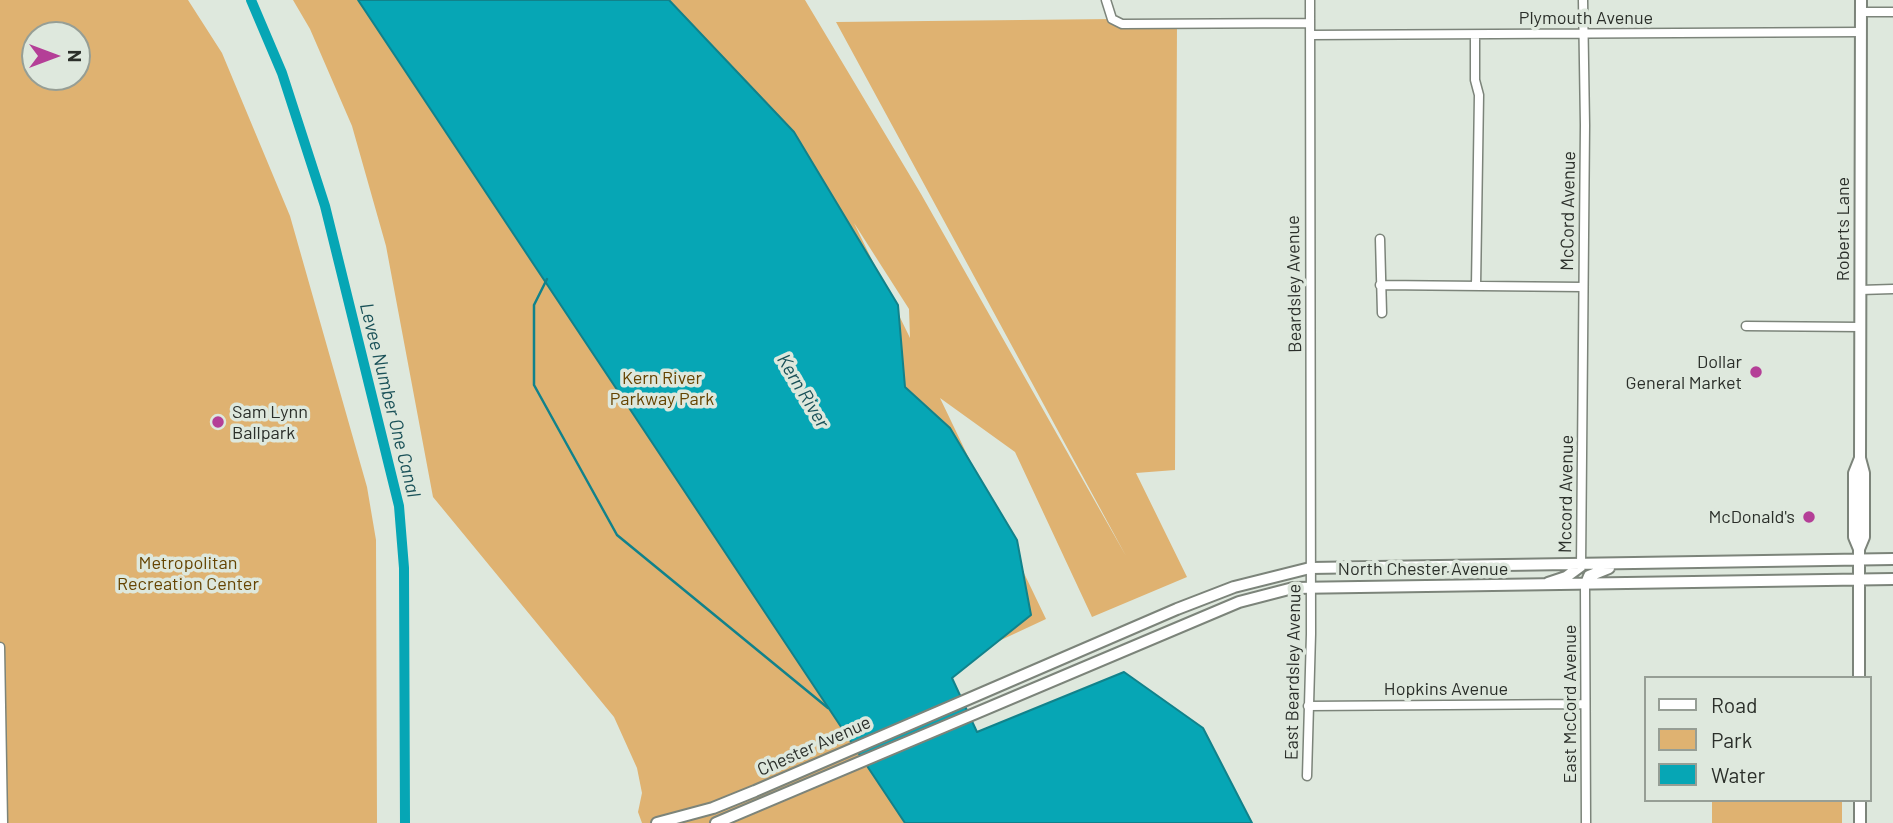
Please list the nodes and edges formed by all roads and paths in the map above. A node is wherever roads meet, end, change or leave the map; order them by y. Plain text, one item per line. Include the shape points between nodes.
1 (1105, 0) edge
2 (1310, 0) edge
3 (1583, 0) edge
4 (1861, 0) edge
5 (1861, 12) junction
6 (1893, 12) edge
7 (1310, 23) junction
8 (1861, 32) junction
9 (1582, 34) junction
10 (1310, 35) junction
11 (1475, 35) junction
12 (1380, 239) dead end
13 (1380, 285) junction
14 (1476, 286) junction
15 (1583, 287) junction
16 (1860, 289) junction
17 (1893, 289) edge
18 (1382, 313) dead end
19 (1746, 326) dead end
20 (1860, 327) junction
21 (1583, 422) joint
22 (1859, 555) junction
23 (1893, 559) edge
24 (1614, 565) junction
25 (1581, 566) junction
26 (1310, 568) junction
27 (1893, 579) edge
28 (1859, 580) junction
29 (1310, 586) junction
30 (1539, 586) junction
31 (1586, 586) junction
32 (0, 647) edge
33 (1859, 676) edge
34 (982, 693) joint
35 (1585, 704) junction
36 (1308, 706) junction
37 (977, 713) joint
38 (1307, 776) dead end
39 (1860, 802) edge
40 (3, 823) edge
41 (657, 823) edge
42 (716, 823) edge
43 (1586, 823) edge
44 (1860, 823) edge

1 - 7 street via 1112,19 1122,24
2 - 7 street, Beardsley Avenue
3 - 9 street, McCord Avenue
4 - 5 main road, Roberts Lane
5 - 6 street
5 - 8 main road, Roberts Lane
7 - 10 street, Beardsley Avenue
8 - 9 street, Plymouth Avenue
8 - 16 main road, Roberts Lane
9 - 11 street, Plymouth Avenue
9 - 15 street, McCord Avenue
10 - 11 street, Plymouth Avenue
10 - 26 street, Beardsley Avenue
11 - 14 street via 1479,95
12 - 13 street
13 - 14 street
13 - 18 street
14 - 15 street
15 - 21 street, McCord Avenue
16 - 17 street
16 - 20 main road, Roberts Lane
19 - 20 street
20 - 22 main road, Roberts Lane via 1864,537
21 - 25 street, Mccord Avenue
22 - 23 main road, North Chester Avenue
22 - 24 main road, North Chester Avenue
22 - 28 main road, Roberts Lane
24 - 25 main road, North Chester Avenue
24 - 31 main road via 1589,576
25 - 26 main road, North Chester Avenue
25 - 30 main road
26 - 29 street, East Beardsley Avenue
26 - 34 main road, North Chester Avenue via 1223,591
27 - 28 main road, North Chester Avenue
28 - 31 main road, North Chester Avenue
28 - 33 main road, Roberts Lane
29 - 30 main road, North Chester Avenue
29 - 36 street, East Beardsley Avenue
29 - 37 main road, North Chester Avenue via 1239,602
30 - 31 main road, North Chester Avenue
31 - 35 street, East McCord Avenue
32 - 40 street
34 - 41 main road, Chester Avenue via 713,808
35 - 36 street, Hopkins Avenue
35 - 43 street, East McCord Avenue
36 - 38 street, East Beardsley Avenue
37 - 42 main road, Chester Avenue
39 - 44 main road

